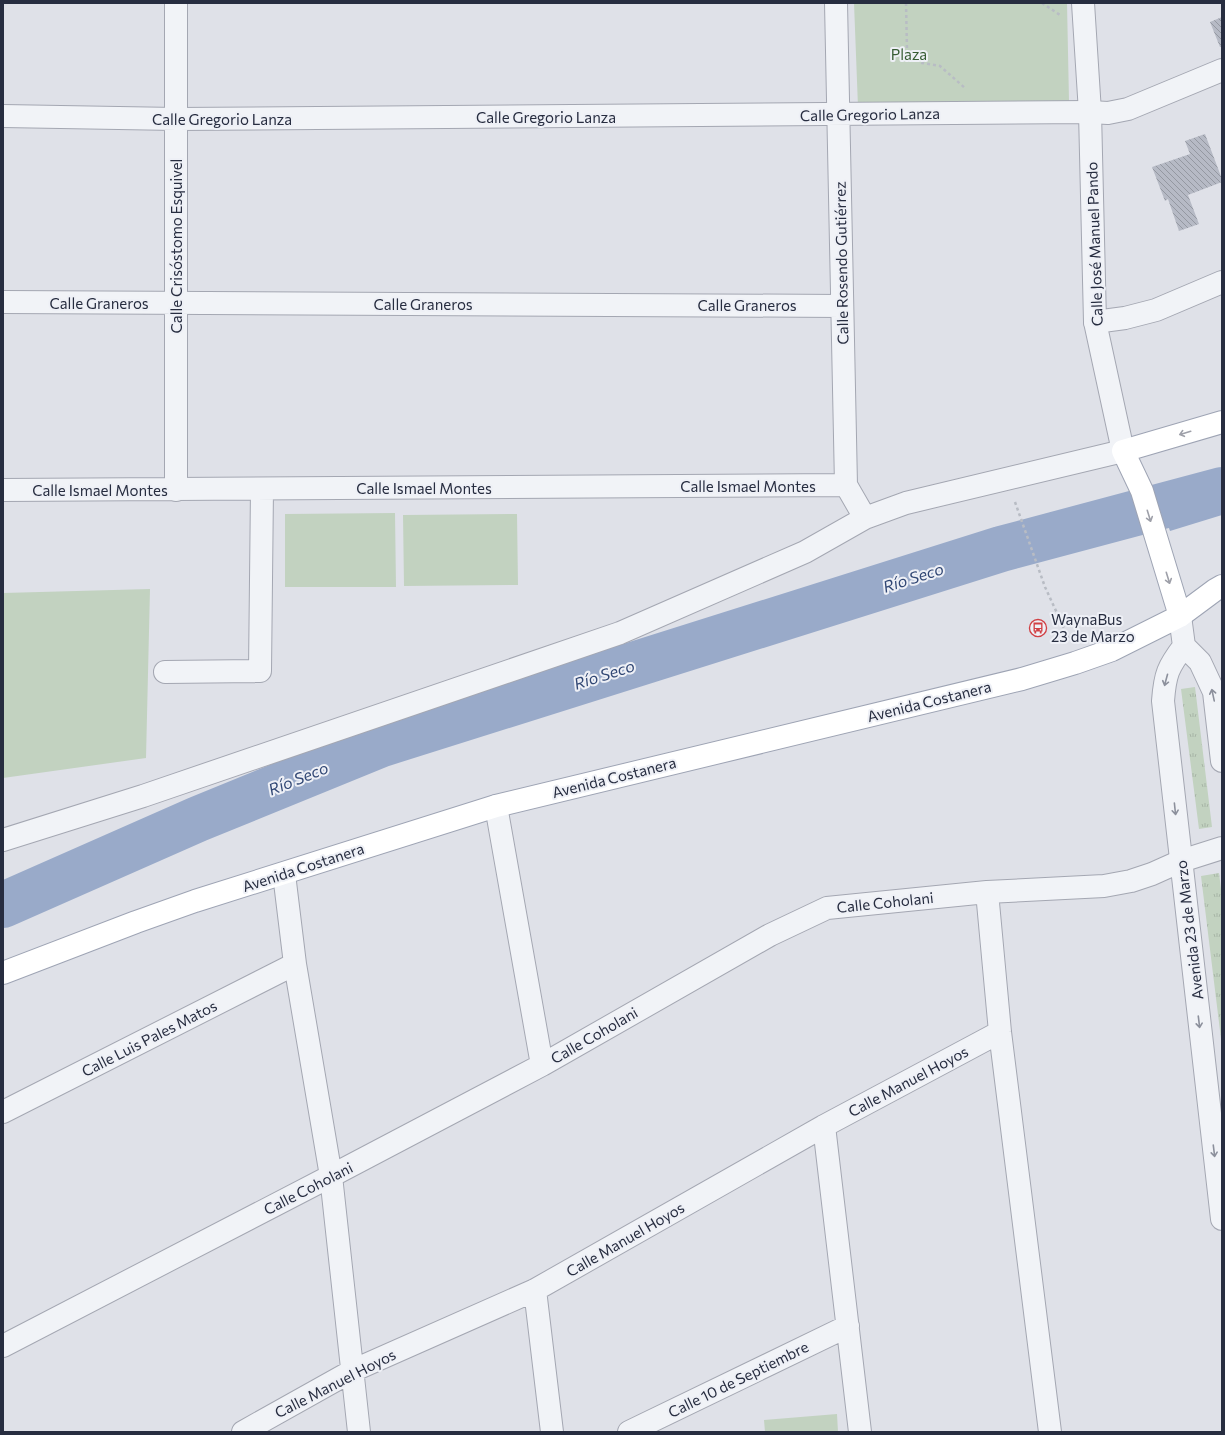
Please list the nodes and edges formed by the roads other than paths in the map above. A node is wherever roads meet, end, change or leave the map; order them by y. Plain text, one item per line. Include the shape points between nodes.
1 (176, 3) edge
2 (836, 3) edge
3 (1083, 3) edge
4 (1222, 70) edge
5 (1090, 112) junction
6 (838, 115) junction
7 (3, 116) edge
8 (176, 120) junction
9 (1222, 282) edge
10 (3, 302) edge
11 (175, 304) junction
12 (842, 306) junction
13 (1095, 322) junction
14 (1222, 422) edge
15 (1123, 451) junction
16 (846, 485) junction
17 (262, 489) junction
18 (3, 490) edge
19 (176, 490) junction
20 (866, 518) junction
21 (1222, 586) edge
22 (1180, 616) junction
23 (1184, 646) junction
24 (165, 672) dead end
25 (1222, 761) edge
26 (496, 806) junction
27 (3, 840) edge
28 (1222, 848) edge
29 (1181, 861) junction
30 (284, 874) junction
31 (987, 892) junction
32 (295, 964) junction
33 (3, 973) edge
34 (1000, 1032) junction
35 (542, 1064) junction
36 (3, 1112) edge
37 (824, 1126) junction
38 (331, 1176) junction
39 (1222, 1219) edge
40 (535, 1290) junction
41 (848, 1326) junction
42 (3, 1346) edge
43 (352, 1371) junction
44 (243, 1432) edge
45 (359, 1432) edge
46 (552, 1432) edge
47 (629, 1432) edge
48 (860, 1432) edge
49 (1050, 1432) edge

1 - 8 street, Calle Crisóstomo Esquivel
2 - 6 street, Calle Rosendo Gutiérrez
3 - 5 street, Calle José Manuel Pando
4 - 5 street, Calle Gregorio Lanza via 1128,109 1108,113
5 - 6 street, Calle Gregorio Lanza
5 - 13 street, Calle José Manuel Pando
6 - 8 street, Calle Gregorio Lanza
6 - 12 street, Calle Rosendo Gutiérrez
7 - 8 street, Calle Gregorio Lanza
8 - 11 street, Calle Crisóstomo Esquivel
9 - 13 street via 1156,310
10 - 11 street, Calle Graneros
11 - 12 street, Calle Graneros
11 - 19 street, Calle Crisóstomo Esquivel
12 - 16 street, Calle Rosendo Gutiérrez
13 - 15 street, Calle José Manuel Pando
14 -> 15 main road
15 - 20 street via 906,503
15 -> 22 main road, Calle José Manuel Pando via 1142,491
16 - 17 street, Calle Ismael Montes
16 - 20 street, Calle Rosendo Gutiérrez
17 - 19 street, Calle Ismael Montes
17 - 24 street via 260,671
18 - 19 street, Calle Ismael Montes
20 - 27 street via 805,552 620,632 143,796
21 - 22 main road, Avenida Costanera
22 - 23 street
22 - 26 main road, Avenida Costanera via 1112,650 1022,678
25 -> 23 street via 1214,692 1200,662
23 -> 29 street, Avenida 23 de Marzo via 1171,663 1164,683 1163,701
26 - 30 main road, Avenida Costanera
26 - 35 street
28 - 29 street, Calle Coholani
29 - 31 street, Calle Coholani via 1131,881 1104,886
29 -> 39 street, Avenida 23 de Marzo
30 - 32 street
30 - 33 main road, Avenida Costanera via 195,901
31 - 34 street
31 - 35 street, Calle Coholani via 826,908 770,935
32 - 36 street, Calle Luis Pales Matos
32 - 38 street
34 - 37 street, Calle Manuel Hoyos
34 - 49 street
35 - 38 street, Calle Coholani
37 - 40 street, Calle Manuel Hoyos
37 - 41 street
38 - 42 street, Calle Coholani
38 - 43 street
40 - 43 street, Calle Manuel Hoyos
40 - 46 street
41 - 47 street, Calle 10 de Septiembre
41 - 48 street
43 - 44 street, Calle Manuel Hoyos
43 - 45 street

